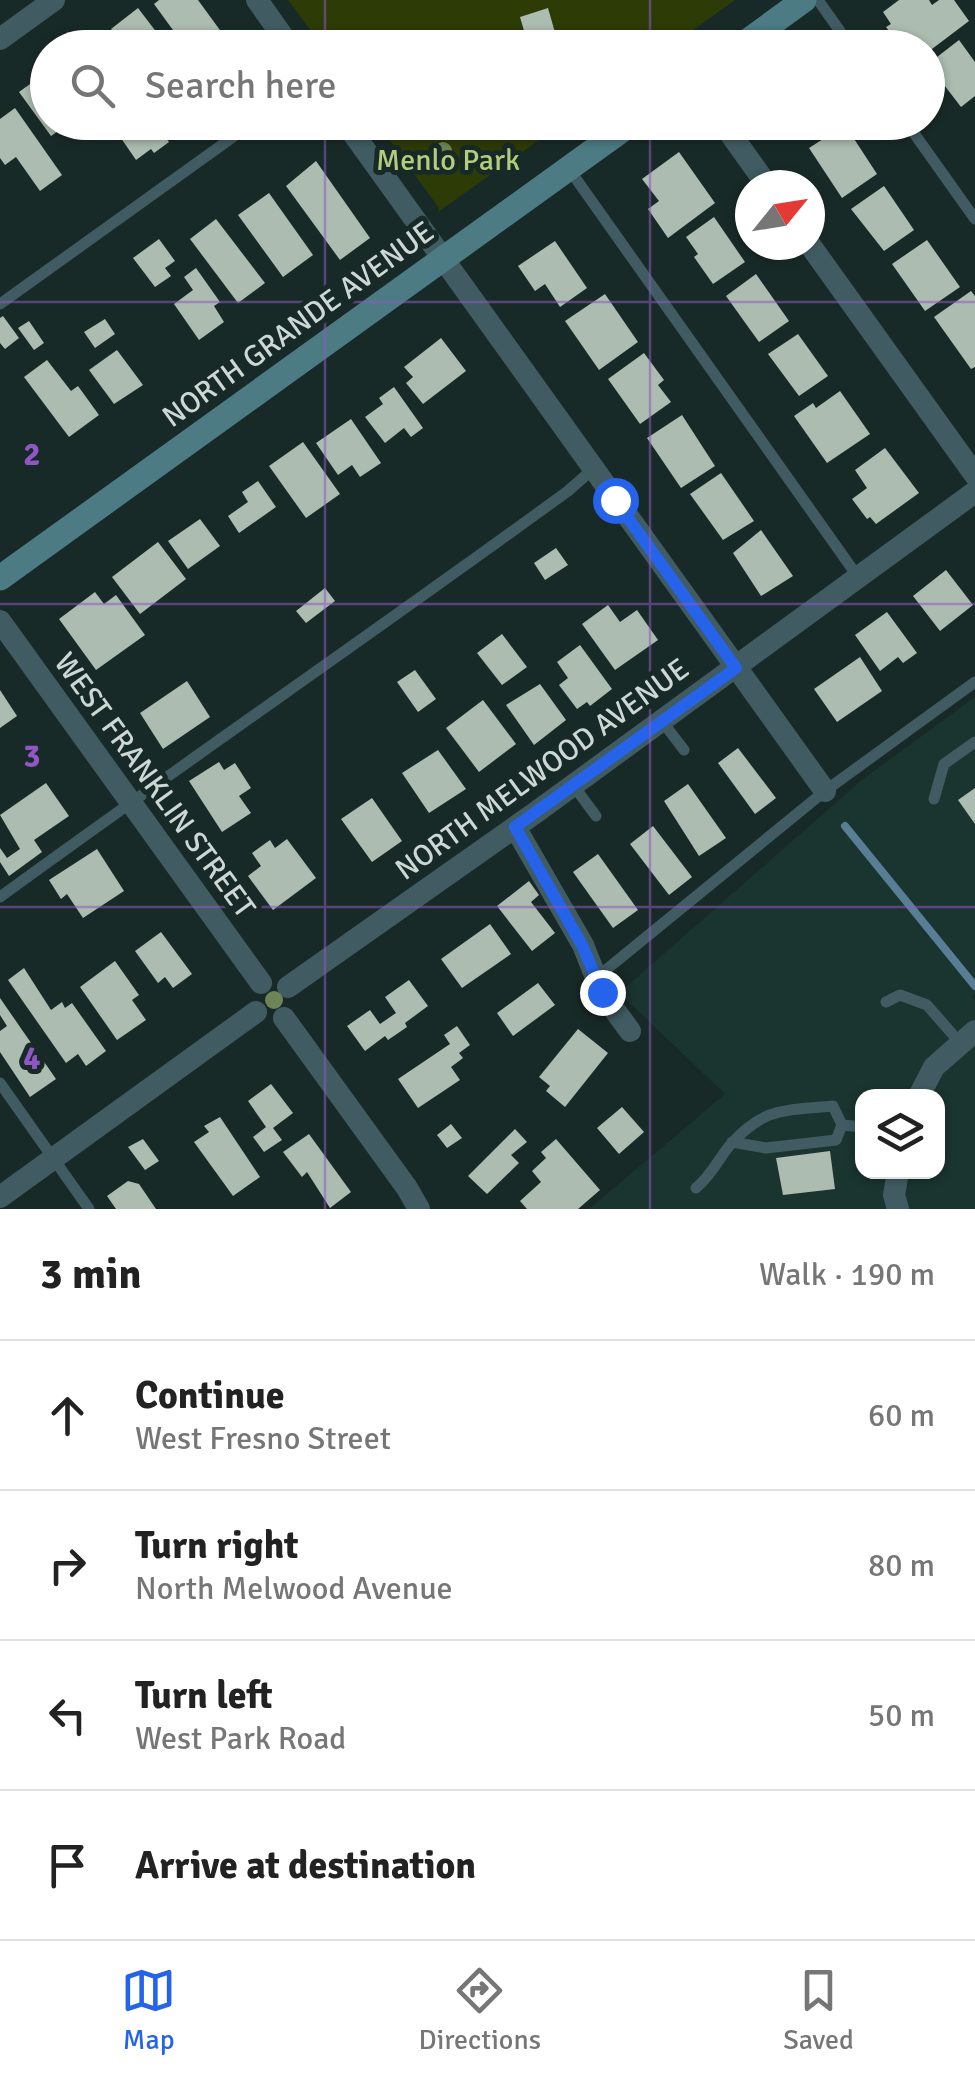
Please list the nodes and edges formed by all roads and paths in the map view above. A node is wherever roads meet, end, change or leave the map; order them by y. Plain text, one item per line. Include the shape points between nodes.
1 (54, 0) edge
2 (257, 0) edge
3 (804, 0) edge
4 (818, 0) edge
5 (278, 30) edge
6 (763, 30) edge
7 (839, 30) edge
8 (0, 39) edge
9 (229, 140) edge
10 (358, 140) edge
11 (608, 140) edge
12 (735, 140) edge
13 (919, 140) edge
14 (569, 169) junction
15 (756, 170) edge
16 (975, 219) edge
17 (443, 260) junction
18 (821, 260) edge
19 (0, 304) edge
20 (593, 469) junction
21 (975, 475) edge
22 (975, 492) edge
23 (0, 578) edge
24 (858, 578) junction
25 (0, 622) edge
26 (736, 668) junction
27 (975, 682) edge
28 (662, 721) junction
29 (975, 742) edge
30 (684, 750) dead end
31 (573, 785) junction
32 (825, 791) junction
33 (934, 799) dead end
34 (130, 802) junction
35 (596, 816) dead end
36 (515, 827) junction
37 (0, 897) edge
38 (596, 978) junction
39 (261, 983) junction
40 (288, 986) junction
41 (886, 1002) dead end
42 (256, 1012) junction
43 (284, 1018) junction
44 (630, 1031) dead end
45 (968, 1037) edge
46 (0, 1084) edge
47 (923, 1089) edge
48 (842, 1124) junction
49 (855, 1126) edge
50 (732, 1142) junction
51 (54, 1159) junction
52 (897, 1179) edge
53 (696, 1188) dead end
54 (0, 1197) edge
55 (89, 1209) edge
56 (418, 1209) edge
57 (898, 1209) edge

1 - 8 street
2 - 5 street
3 - 6 main road
4 - 7 lane
9 - 19 lane
10 - 17 street
11 - 14 main road, NORTH GRANDE AVENUE
12 - 15 street
13 - 16 lane
14 - 17 main road, NORTH GRANDE AVENUE
14 - 24 lane
17 - 20 street
17 - 23 main road, NORTH GRANDE AVENUE
18 - 21 street
20 - 26 street
20 - 34 lane
22 - 24 street, NORTH MELWOOD AVENUE
24 - 26 street, NORTH MELWOOD AVENUE
25 - 34 street, WEST FRANKLIN STREET
26 - 28 street, NORTH MELWOOD AVENUE
26 - 32 street
27 - 32 lane
28 - 30 lane
28 - 31 street, NORTH MELWOOD AVENUE
29 - 33 lane via 944,764
31 - 35 lane
31 - 36 street, NORTH MELWOOD AVENUE
32 - 38 lane
34 - 37 lane
34 - 39 street, WEST FRANKLIN STREET
36 - 38 street
36 - 40 street, NORTH MELWOOD AVENUE
38 - 44 street
39 - 40 street
39 - 42 street via 252,996
40 - 43 street via 293,1000
41 - 45 lane via 900,995 927,1005
42 - 43 street via 272,1021
42 - 51 street
43 - 56 street
45 - 47 street via 934,1067
46 - 51 lane
48 - 49 lane
48 - 50 lane via 836,1140 766,1148
48 - 50 lane via 833,1106 766,1113
50 - 53 lane
51 - 54 street
51 - 55 lane
52 - 57 street

